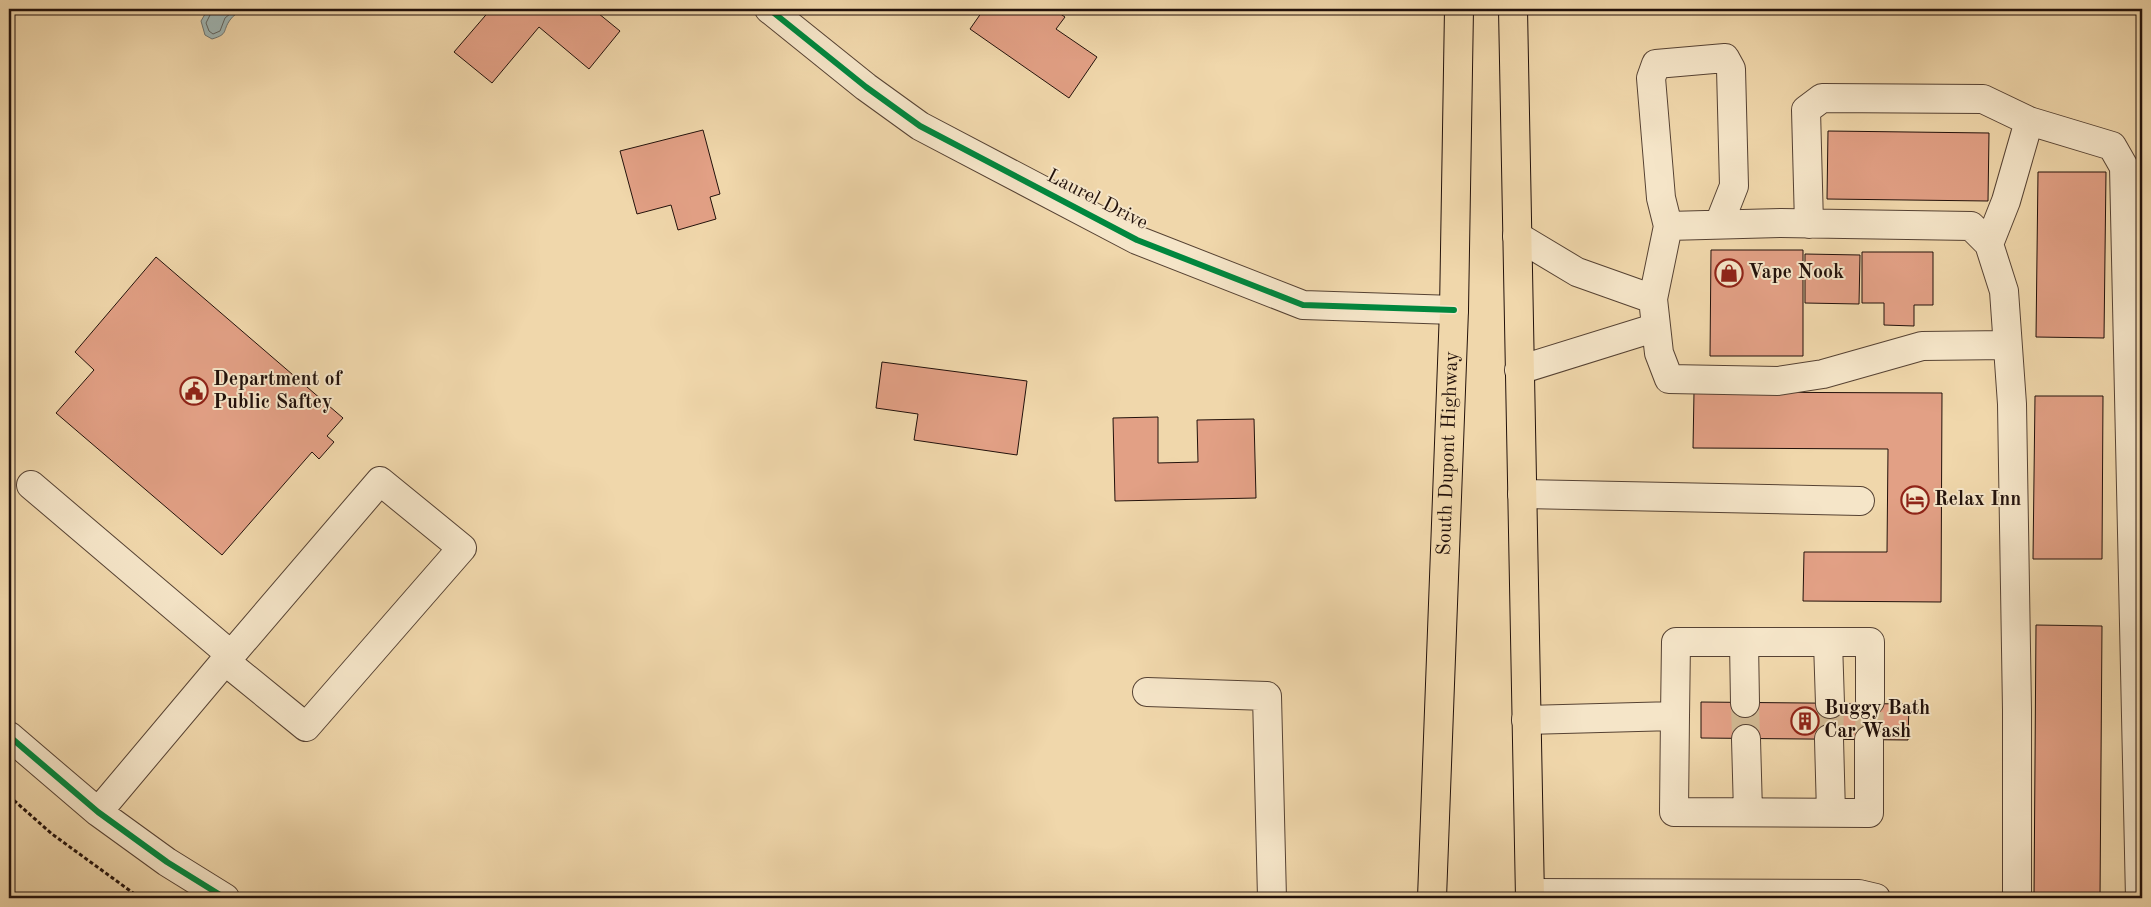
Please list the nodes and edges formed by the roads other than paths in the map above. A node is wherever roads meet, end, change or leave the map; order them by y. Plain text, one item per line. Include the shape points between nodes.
1 (769, 9) edge
2 (1459, 9) edge
3 (1514, 9) edge
4 (2029, 121) junction
5 (1720, 224) junction
6 (1809, 224) junction
7 (1668, 226) junction
8 (1517, 236) junction
9 (1989, 244) junction
10 (1653, 299) junction
11 (1454, 310) junction
12 (1654, 328) junction
13 (2007, 345) junction
14 (1519, 370) junction
15 (31, 485) dead end
16 (1522, 494) junction
17 (1860, 501) dead end
18 (1744, 642) junction
19 (1828, 642) junction
20 (228, 658) junction
21 (1147, 692) dead end
22 (1870, 701) tunnel mouth
23 (1745, 703) tunnel mouth
24 (1830, 704) tunnel mouth
25 (1675, 716) junction
26 (1526, 720) junction
27 (9, 736) edge
28 (1746, 739) tunnel mouth
29 (1829, 739) tunnel mouth
30 (1869, 740) tunnel mouth
31 (98, 812) junction
32 (1748, 812) junction
33 (1831, 812) junction
34 (1530, 896) edge
35 (1626, 896) edge
36 (225, 898) edge
37 (1272, 898) edge
38 (1432, 898) edge
39 (1876, 898) edge
40 (2017, 898) edge
41 (2140, 898) edge

1 - 11 street, Laurel Drive via 866,88 920,126 1137,240 1302,304
2 - 11 highway, South Dupont Highway
3 - 8 highway
4 - 6 street via 1983,99 1822,98 1806,110
4 - 9 street via 2006,201
4 - 41 street via 2112,146 2124,167
5 - 6 street
5 - 7 street
5 - 7 street via 1734,186 1731,69 1725,58 1656,64 1651,78 1661,198
6 - 9 street via 1971,226
7 - 10 street
8 - 10 street via 1577,272
8 - 14 highway
9 - 13 street via 2004,291
10 - 12 street
11 - 38 highway, South Dupont Highway
12 - 13 street via 1669,378 1687,380 1778,381 1823,374 1922,346
12 - 14 street
13 - 40 street via 2012,423
14 - 16 highway
15 - 20 street
16 - 17 street
16 - 26 highway
18 - 19 street
18 - 23 street
18 - 25 street via 1676,642
19 - 22 street via 1870,642
19 - 24 street
20 - 20 street via 380,481 462,548 306,727
20 - 31 street
21 - 37 street via 1267,696
25 - 26 street
25 - 32 street via 1674,812
26 - 34 highway
27 - 31 street
28 - 32 street
29 - 33 street
30 - 33 street via 1869,813
31 - 36 street
32 - 33 street
34 - 35 street
35 - 39 street via 1859,894

